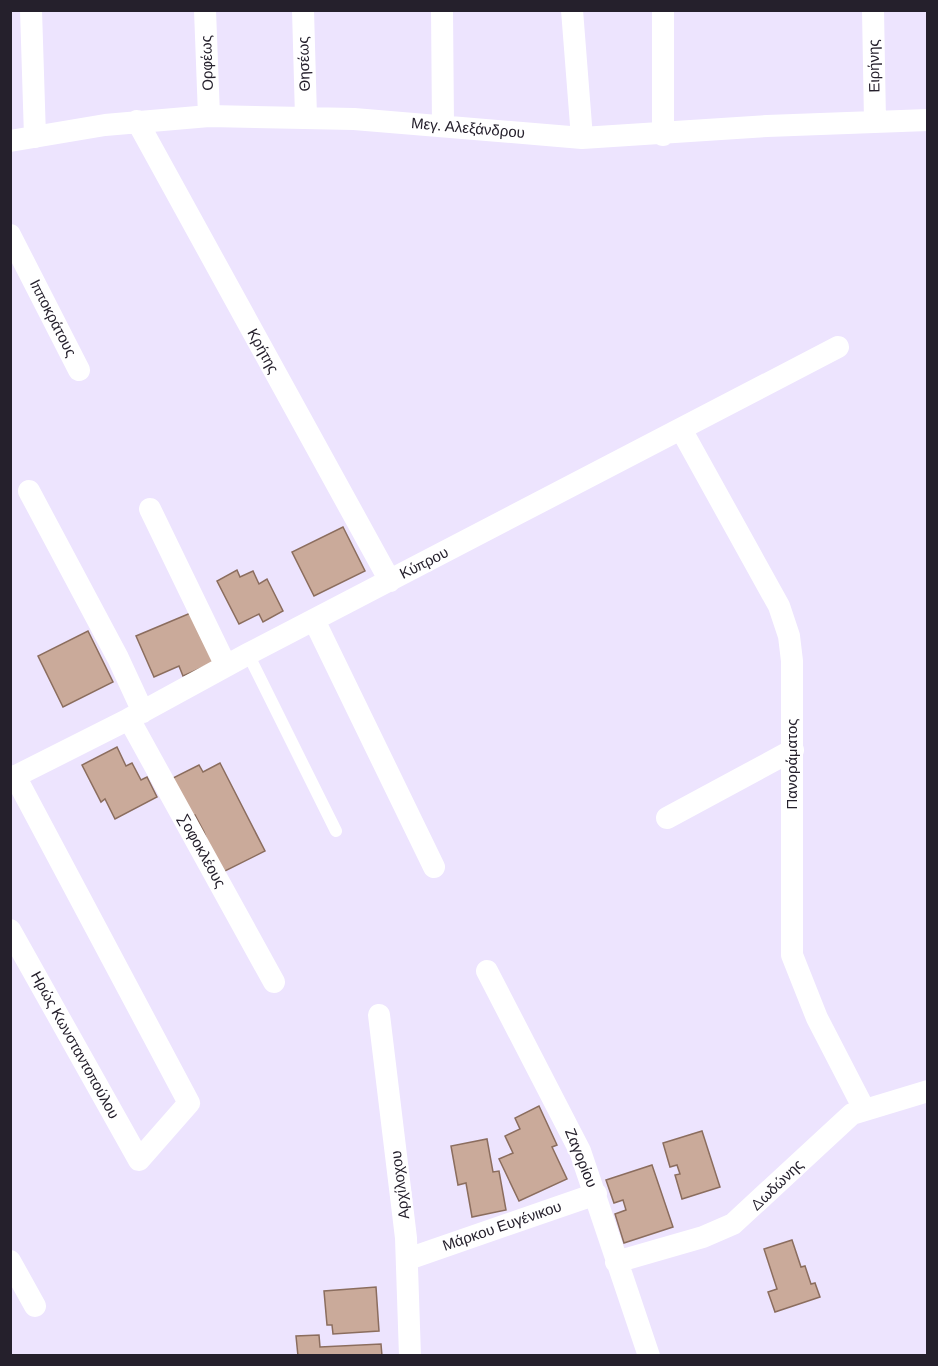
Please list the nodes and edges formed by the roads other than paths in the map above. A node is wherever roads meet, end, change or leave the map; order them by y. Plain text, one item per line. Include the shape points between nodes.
1 (32, 10) edge
2 (205, 10) edge
3 (303, 10) edge
4 (442, 10) edge
5 (572, 10) edge
6 (663, 10) edge
7 (873, 10) edge
8 (209, 116) junction
9 (306, 117) junction
10 (927, 120) edge
11 (137, 121) junction
12 (875, 121) junction
13 (443, 125) junction
14 (663, 135) junction
15 (35, 137) junction
16 (582, 138) junction
17 (10, 141) edge
18 (10, 235) edge
19 (838, 347) dead end
20 (80, 370) dead end
21 (682, 431) junction
22 (29, 491) dead end
23 (150, 509) dead end
24 (390, 581) junction
25 (314, 620) junction
26 (248, 654) junction
27 (226, 666) junction
28 (136, 716) junction
29 (793, 750) junction
30 (13, 777) edge
31 (667, 818) dead end
32 (336, 831) dead end
33 (434, 867) dead end
34 (10, 930) edge
35 (487, 971) dead end
36 (274, 982) dead end
37 (380, 1015) dead end
38 (927, 1091) edge
39 (864, 1109) junction
40 (596, 1194) junction
41 (408, 1259) junction
42 (10, 1261) edge
43 (616, 1262) junction
44 (35, 1306) dead end
45 (410, 1356) edge
46 (649, 1356) edge

1 - 15 street
2 - 8 street, Ορφέως
3 - 9 street, Θησέως
4 - 13 street
5 - 16 street
6 - 14 street
7 - 12 street, Ειρήνης
8 - 9 street, Μεγ. Αλεξάνδρου
8 - 11 street, Μεγ. Αλεξάνδρου
9 - 13 street, Μεγ. Αλεξάνδρου
10 - 12 street, Μεγ. Αλεξάνδρου
11 - 15 street, Μεγ. Αλεξάνδρου
11 - 24 street, Κρήτης
12 - 14 street, Μεγ. Αλεξάνδρου
13 - 16 street, Μεγ. Αλεξάνδρου
14 - 16 street, Μεγ. Αλεξάνδρου
15 - 17 street, Μεγ. Αλεξάνδρου
18 - 20 street, Ιπποκράτους
19 - 21 street, Κύπρου
21 - 24 street, Κύπρου
21 - 29 street, Πανοράματος via 787,626 791,645
22 - 28 street, Σοφοκλέους via 118,658
23 - 27 street
24 - 25 street, Κύπρου
25 - 26 street, Κύπρου
25 - 33 street
26 - 27 street, Κύπρου
26 - 32 lane
27 - 28 street, Κύπρου
28 - 30 street, Κύπρου
28 - 36 street, Σοφοκλέους
29 - 31 street
29 - 39 street, Πανοράματος via 792,955 817,1018
30 - 34 street, Ηρώς Κωνσταντοπούλου via 189,1103 139,1160
35 - 40 street, Ζαγορίου via 562,1112
37 - 41 street, Αρχίλοχου
38 - 39 street, Δωδώνης
39 - 43 street, Δωδώνης via 852,1114 732,1224 703,1237
40 - 41 street, Μάρκου Ευγένικου
40 - 43 street, Ζαγορίου
41 - 45 street, Αρχίλοχου
42 - 44 street
43 - 46 street, Ζαγορίου

